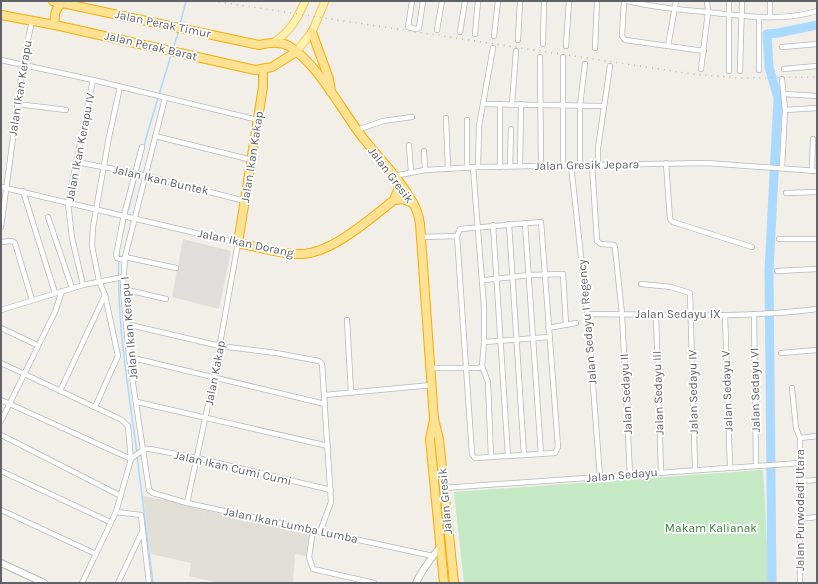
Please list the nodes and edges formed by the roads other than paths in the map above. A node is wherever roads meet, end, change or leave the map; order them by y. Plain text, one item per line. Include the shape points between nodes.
1 (53, 1) edge
2 (305, 1) edge
3 (325, 1) edge
4 (412, 1) edge
5 (423, 1) edge
6 (442, 1) edge
7 (465, 1) edge
8 (478, 1) edge
9 (498, 1) edge
10 (520, 1) edge
11 (544, 1) edge
12 (569, 1) edge
13 (597, 1) edge
14 (624, 1) edge
15 (627, 1) edge
16 (676, 1) edge
17 (707, 1) edge
18 (729, 1) edge
19 (742, 1) edge
20 (770, 1) edge
21 (62, 3) junction
22 (645, 3) edge
23 (676, 9) junction
24 (817, 11) edge
25 (708, 12) junction
26 (1, 15) edge
27 (729, 15) junction
28 (742, 15) junction
29 (759, 17) junction
30 (770, 17) junction
31 (32, 20) junction
32 (54, 25) junction
33 (437, 30) dead end
34 (312, 32) junction
35 (460, 32) dead end
36 (475, 34) dead end
37 (494, 36) dead end
38 (518, 40) dead end
39 (273, 42) junction
40 (543, 44) dead end
41 (817, 44) edge
42 (566, 46) dead end
43 (668, 46) junction
44 (782, 47) dead end
45 (493, 48) dead end
46 (595, 48) dead end
47 (516, 51) dead end
48 (704, 51) junction
49 (296, 52) junction
50 (540, 57) dead end
51 (563, 57) dead end
52 (1, 60) edge
53 (22, 64) junction
54 (586, 64) dead end
55 (610, 66) dead end
56 (817, 66) edge
57 (701, 69) dead end
58 (784, 69) dead end
59 (263, 70) junction
60 (759, 70) dead end
61 (729, 71) dead end
62 (740, 71) dead end
63 (93, 80) junction
64 (782, 80) dead end
65 (120, 87) junction
66 (331, 92) junction
67 (784, 94) junction
68 (817, 96) edge
69 (164, 98) junction
70 (17, 104) junction
71 (484, 104) junction
72 (500, 104) junction
73 (512, 104) junction
74 (521, 104) junction
75 (540, 104) junction
76 (562, 104) junction
77 (580, 105) junction
78 (603, 106) junction
79 (817, 108) edge
80 (66, 110) dead end
81 (785, 110) junction
82 (412, 117) dead end
83 (446, 118) dead end
84 (258, 120) junction
85 (467, 120) dead end
86 (511, 129) dead end
87 (358, 130) junction
88 (155, 136) junction
89 (813, 139) dead end
90 (409, 145) dead end
91 (142, 147) dead end
92 (424, 151) dead end
93 (252, 160) junction
94 (76, 162) junction
95 (666, 163) junction
96 (541, 165) junction
97 (563, 165) junction
98 (580, 165) junction
99 (592, 165) junction
100 (510, 166) junction
101 (520, 166) junction
102 (571, 166) junction
103 (598, 166) junction
104 (104, 167) junction
105 (476, 167) junction
106 (500, 167) junction
107 (467, 168) junction
108 (781, 168) junction
109 (448, 169) junction
110 (426, 170) junction
111 (814, 171) edge
112 (411, 172) junction
113 (136, 174) junction
114 (144, 176) junction
115 (396, 178) junction
116 (3, 188) edge
117 (23, 191) junction
118 (817, 192) edge
119 (786, 193) dead end
120 (1, 199) edge
121 (394, 200) junction
122 (245, 201) junction
123 (68, 203) junction
124 (413, 203) junction
125 (96, 209) junction
126 (125, 215) junction
127 (48, 217) dead end
128 (134, 218) junction
129 (525, 223) junction
130 (509, 224) junction
131 (493, 225) junction
132 (1, 227) edge
133 (477, 227) junction
134 (457, 236) junction
135 (422, 237) junction
136 (780, 239) dead end
137 (817, 239) edge
138 (1, 242) edge
139 (238, 243) junction
140 (752, 247) dead end
141 (125, 258) junction
142 (176, 268) dead end
143 (817, 269) edge
144 (777, 271) dead end
145 (529, 275) junction
146 (544, 275) junction
147 (120, 277) junction
148 (512, 278) junction
149 (497, 279) junction
150 (485, 280) dead end
151 (99, 281) junction
152 (641, 284) dead end
153 (83, 285) junction
154 (72, 288) junction
155 (123, 289) junction
156 (62, 291) junction
157 (56, 293) junction
158 (105, 295) junction
159 (166, 299) dead end
160 (32, 300) junction
161 (817, 309) edge
162 (1, 310) edge
163 (587, 314) junction
164 (622, 314) junction
165 (754, 314) junction
166 (656, 315) junction
167 (725, 315) junction
168 (691, 316) junction
169 (347, 320) dead end
170 (576, 323) dead end
171 (126, 324) junction
172 (566, 325) junction
173 (1, 328) edge
174 (548, 328) junction
175 (549, 337) junction
176 (533, 338) junction
177 (517, 340) junction
178 (502, 341) junction
179 (484, 342) junction
180 (38, 346) junction
181 (220, 346) junction
182 (817, 350) edge
183 (781, 353) dead end
184 (129, 357) junction
185 (1, 363) edge
186 (482, 366) junction
187 (431, 368) junction
188 (466, 369) junction
189 (24, 375) junction
190 (214, 376) junction
191 (432, 385) junction
192 (792, 388) dead end
193 (60, 391) junction
194 (351, 393) junction
195 (325, 395) junction
196 (1, 400) edge
197 (137, 402) junction
198 (9, 404) junction
199 (325, 404) junction
200 (95, 407) junction
201 (206, 417) junction
202 (434, 419) junction
203 (1, 421) edge
204 (1, 435) edge
205 (817, 436) edge
206 (800, 438) junction
207 (328, 446) junction
208 (144, 449) junction
209 (541, 454) junction
210 (524, 455) junction
211 (508, 456) junction
212 (491, 457) junction
213 (197, 458) junction
214 (131, 459) junction
215 (801, 462) junction
216 (756, 466) junction
217 (730, 467) junction
218 (695, 469) junction
219 (1, 471) edge
220 (661, 472) junction
221 (630, 474) junction
222 (600, 477) junction
223 (817, 480) edge
224 (801, 481) junction
225 (443, 488) junction
226 (149, 490) joint
227 (331, 490) junction
228 (121, 496) junction
229 (187, 503) junction
230 (1, 510) edge
231 (116, 512) junction
232 (817, 517) edge
233 (800, 519) junction
234 (110, 522) junction
235 (144, 528) junction
236 (313, 530) junction
237 (320, 532) junction
238 (440, 547) junction
239 (96, 554) junction
240 (434, 556) junction
241 (1, 562) edge
242 (430, 562) junction
243 (443, 567) junction
244 (44, 583) edge
245 (82, 583) edge
246 (118, 583) edge
247 (149, 583) edge
248 (374, 583) edge
249 (416, 583) edge
250 (444, 583) edge
251 (454, 583) edge
252 (800, 583) edge

1 - 21 highway, Jalan Perak Timur
2 - 39 main road via 293,26
3 - 34 main road
4 - 5 street via 408,28 419,28
6 - 33 street
7 - 35 street
8 - 36 street
9 - 37 street
10 - 38 street
11 - 40 street
12 - 42 street
13 - 46 street
14 - 43 street via 622,39
15 - 22 street
16 - 23 street
17 - 25 street
18 - 27 street
19 - 28 street
20 - 30 street
21 - 32 highway via 57,7
21 - 39 highway, Jalan Perak Timur via 259,45
22 - 23 street
23 - 25 street
23 - 43 street
24 - 30 street via 789,17
25 - 27 street
25 - 48 street
26 - 31 highway, Jalan Perak Barat
27 - 28 street
27 - 61 street
28 - 29 street
28 - 62 street
29 - 30 street
29 - 60 street
31 - 32 highway, Jalan Perak Barat
31 - 53 street, Jalan Ikan Kerapu
32 - 59 highway, Jalan Perak Barat
34 - 49 main road
34 - 66 highway via 329,79
39 - 49 highway, Jalan Gresik via 287,45
41 - 44 street
43 - 48 street
45 - 71 street
47 - 73 street
48 - 57 street
49 - 59 highway
49 - 66 highway, Jalan Gresik
50 - 75 street
51 - 76 street
52 - 53 street
53 - 63 street
53 - 70 street, Jalan Ikan Kerapu
54 - 77 street
55 - 78 street
56 - 58 street
59 - 84 highway, Jalan Ikan Kakap
63 - 65 street
63 - 94 street, Jalan Ikan Kerapu IV
64 - 67 street
65 - 69 street
65 - 104 street
66 - 87 highway, Jalan Gresik
67 - 68 street
67 - 81 street
69 - 84 street
69 - 88 street, Jalan Ikan Kerapu I
70 - 80 street
70 - 116 street, Jalan Ikan Kerapu
71 - 72 street
71 - 105 street via 479,126
72 - 73 street
72 - 106 street
73 - 74 street
74 - 75 street
74 - 101 street
75 - 76 street
75 - 96 street
76 - 77 street
76 - 97 street
77 - 78 street
77 - 98 street
78 - 103 street
79 - 81 street
81 - 108 street
82 - 87 street via 383,121
83 - 109 street
84 - 93 highway, Jalan Ikan Kakap
85 - 107 street
86 - 100 street
87 - 115 highway, Jalan Gresik
88 - 93 street
88 - 114 street, Jalan Ikan Kerapu I
89 - 111 street
90 - 112 street
91 - 113 street
92 - 110 street
93 - 122 highway, Jalan Ikan Kakap
94 - 104 street, Jalan Ikan Buntek
94 - 123 street, Jalan Ikan Kerapu IV
95 - 103 street, Jalan Gresik Jepara
95 - 108 street, Jalan Gresik Jepara
95 - 140 street via 670,218 673,222
96 - 97 street, Jalan Gresik Jepara
96 - 101 street, Jalan Gresik Jepara
97 - 102 street, Jalan Gresik Jepara
98 - 99 street, Jalan Gresik Jepara
98 - 102 street, Jalan Gresik Jepara
99 - 103 street, Jalan Gresik Jepara
99 - 164 street, Jalan Sedayu II via 597,241 600,244 614,246
100 - 101 street, Jalan Gresik Jepara
100 - 106 street, Jalan Gresik Jepara
102 - 163 street, Jalan Sedayu I Regency
104 - 113 street, Jalan Ikan Buntek
104 - 125 street
105 - 106 street, Jalan Gresik Jepara
105 - 107 street, Jalan Gresik Jepara
105 - 133 street
107 - 109 street, Jalan Gresik Jepara
108 - 111 street, Jalan Gresik Jepara
109 - 110 street, Jalan Gresik Jepara
110 - 112 street, Jalan Gresik Jepara
112 - 115 street, Jalan Gresik Jepara
113 - 114 street, Jalan Ikan Buntek
113 - 126 street
114 - 122 street, Jalan Ikan Buntek
114 - 128 street, Jalan Ikan Kerapu I
115 - 121 highway via 398,190
115 - 124 highway, Jalan Gresik
116 - 117 street
116 - 120 street
116 - 132 street, Jalan Ikan Kerapu
117 - 123 street
117 - 157 street
118 - 119 street
121 - 124 highway via 403,199
121 - 139 highway, Jalan Ikan Dorang via 332,245 313,253 288,254
122 - 139 highway, Jalan Ikan Kakap
123 - 125 street
123 - 153 street, Jalan Ikan Kerapu IV via 72,238
124 - 135 highway, Jalan Gresik
125 - 126 street
125 - 151 street via 92,246
126 - 128 street, Jalan Ikan Dorang
126 - 141 street via 116,256
127 - 154 street
128 - 139 street, Jalan Ikan Dorang
128 - 141 street, Jalan Ikan Kerapu I
129 - 130 street
129 - 145 street
129 - 146 street via 541,222
130 - 131 street
130 - 148 street
131 - 133 street
131 - 149 street
133 - 134 street via 460,229
133 - 179 street via 484,307
134 - 135 street
134 - 188 street
135 - 187 highway, Jalan Gresik
136 - 137 street
138 - 160 street via 15,243
139 - 181 street, Jalan Kakap
141 - 142 street
141 - 147 street, Jalan Ikan Kerapu I
143 - 144 street
145 - 146 street
145 - 148 street
145 - 176 street
146 - 172 street via 563,274
146 - 174 street
147 - 151 street
147 - 155 street, Jalan Ikan Kerapu I
148 - 149 street
148 - 177 street
149 - 150 street
149 - 178 street
151 - 153 street
151 - 158 street
152 - 168 street, Jalan Sedayu IV via 689,292
153 - 154 street
154 - 156 street
155 - 159 street
155 - 171 street, Jalan Ikan Kerapu I
156 - 157 street
156 - 180 street
157 - 160 street
158 - 193 street
158 - 200 street via 118,356
160 - 162 street
161 - 165 street, Jalan Sedayu IX
163 - 164 street, Jalan Sedayu IX
163 - 222 street, Jalan Sedayu I Regency
164 - 166 street, Jalan Sedayu IX
164 - 221 street, Jalan Sedayu II
165 - 167 street, Jalan Sedayu IX
165 - 216 street, Jalan Sedayu VI
166 - 168 street, Jalan Sedayu IX
166 - 220 street, Jalan Sedayu III
167 - 168 street, Jalan Sedayu IX
167 - 217 street, Jalan Sedayu V
168 - 218 street, Jalan Sedayu IV
169 - 194 street
170 - 172 street
171 - 181 street
171 - 184 street, Jalan Ikan Kerapu I
172 - 174 street
173 - 180 street
174 - 175 street
175 - 176 street
175 - 209 street via 558,447 554,452
176 - 177 street
176 - 209 street
177 - 178 street
177 - 210 street
178 - 179 street
178 - 211 street
179 - 186 street
180 - 189 street
181 - 190 street, Jalan Kakap
181 - 195 street via 319,361 323,367
182 - 183 street
184 - 190 street
184 - 197 street, Jalan Ikan Kerapu I
185 - 189 street
186 - 188 street
186 - 212 street via 488,382
187 - 188 street
187 - 191 highway, Jalan Gresik
188 - 212 street via 472,454 474,458
189 - 193 street
189 - 198 street
190 - 199 street
190 - 201 street, Jalan Kakap
191 - 194 street
191 - 202 highway, Jalan Gresik
192 - 206 street, Jalan Purwodadi Utara via 796,428
193 - 200 street
194 - 195 street
195 - 199 street
196 - 198 street
197 - 201 street
197 - 208 street, Jalan Ikan Kerapu I
198 - 203 street
198 - 214 street
199 - 207 street
200 - 214 street via 126,422
201 - 207 street
201 - 213 street, Jalan Kakap
202 - 225 highway, Jalan Gresik via 439,439
202 - 238 highway, Jalan Gresik via 430,438
204 - 228 street
205 - 206 street
206 - 215 street, Jalan Purwodadi Utara
207 - 227 street
208 - 213 street, Jalan Ikan Cumi Cumi
208 - 214 street
208 - 226 street, Jalan Ikan Kerapu I
209 - 210 street
210 - 211 street
211 - 212 street
213 - 227 street, Jalan Ikan Cumi Cumi
213 - 229 street, Jalan Kakap
214 - 228 street
215 - 216 street, Jalan Sedayu
215 - 224 street, Jalan Purwodadi Utara
216 - 217 street, Jalan Sedayu
217 - 218 street, Jalan Sedayu
218 - 220 street, Jalan Sedayu
219 - 234 street
220 - 221 street, Jalan Sedayu
221 - 222 street, Jalan Sedayu
222 - 225 street, Jalan Sedayu
223 - 224 street
224 - 233 street, Jalan Purwodadi Utara
225 - 251 highway, Jalan Gresik
226 - 229 street, Jalan Ikan Lumba Lumba
227 - 237 street via 331,502
228 - 231 street
229 - 236 street, Jalan Ikan Lumba Lumba
230 - 239 street
231 - 234 street
231 - 235 street via 140,513
232 - 233 street
233 - 252 street, Jalan Purwodadi Utara
234 - 239 street
235 - 246 street
235 - 247 street
236 - 237 street, Jalan Ikan Lumba Lumba
236 - 248 street via 308,557 313,569
237 - 240 street, Jalan Ikan Lumba Lumba
238 - 240 street
238 - 243 highway, Jalan Gresik
239 - 245 street
240 - 242 street
241 - 244 street
242 - 243 street
242 - 249 street via 422,569
243 - 250 highway, Jalan Gresik

